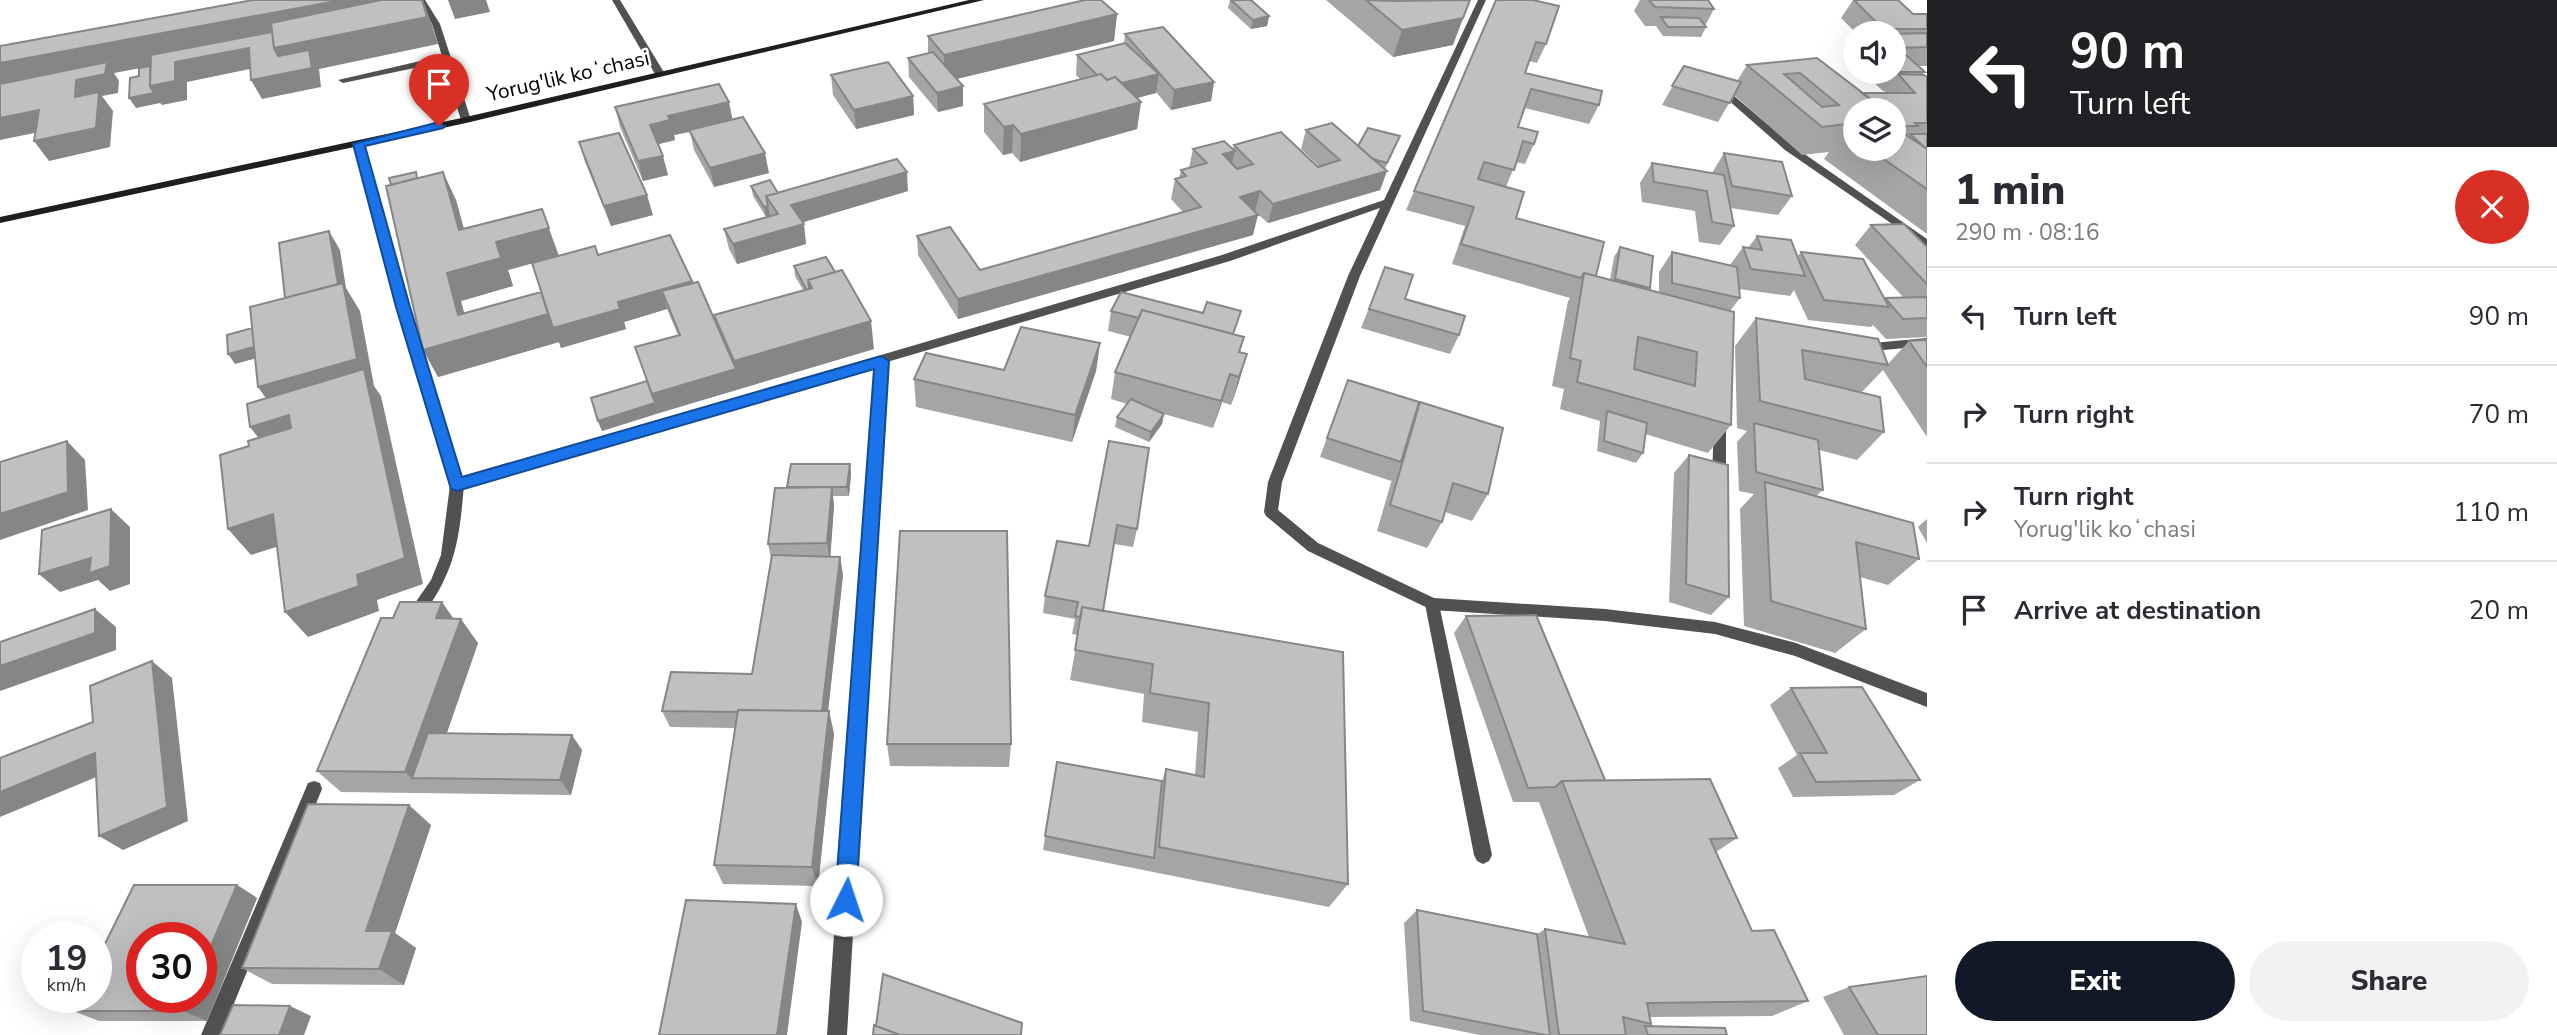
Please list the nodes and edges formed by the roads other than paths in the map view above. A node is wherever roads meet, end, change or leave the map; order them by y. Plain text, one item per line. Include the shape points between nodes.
1 (421, 0) edge
2 (616, 0) edge
3 (980, 0) edge
4 (1482, 0) edge
5 (447, 58) junction
6 (660, 74) junction
7 (343, 80) dead end
8 (1730, 97) edge
9 (466, 120) junction
10 (359, 144) junction
11 (1388, 202) junction
12 (0, 220) edge
13 (1927, 244) edge
14 (1927, 341) edge
15 (1850, 349) edge
16 (881, 361) junction
17 (1721, 405) edge
18 (457, 485) junction
19 (1719, 489) edge
20 (1432, 604) junction
21 (405, 626) edge
22 (1927, 700) edge
23 (314, 789) dead end
24 (1483, 855) dead end
25 (211, 1035) edge
26 (837, 1035) edge

1 - 5 street via 436,24
2 - 6 street
3 - 6 main road, Yorug'lik koʻchasi
4 - 11 street
5 - 7 street
5 - 9 street
6 - 9 main road, Yorug'lik koʻchasi
8 - 13 street via 1789,148
9 - 10 main road, Yorug'lik koʻchasi
10 - 12 main road, Yorug'lik koʻchasi
10 - 18 street
11 - 16 street via 1226,258
11 - 20 street via 1354,276 1280,469 1271,512 1313,547
14 - 15 street
16 - 18 street
16 - 26 street
17 - 19 street
18 - 21 street via 446,569
20 - 22 street via 1715,621
20 - 24 street
23 - 25 street

